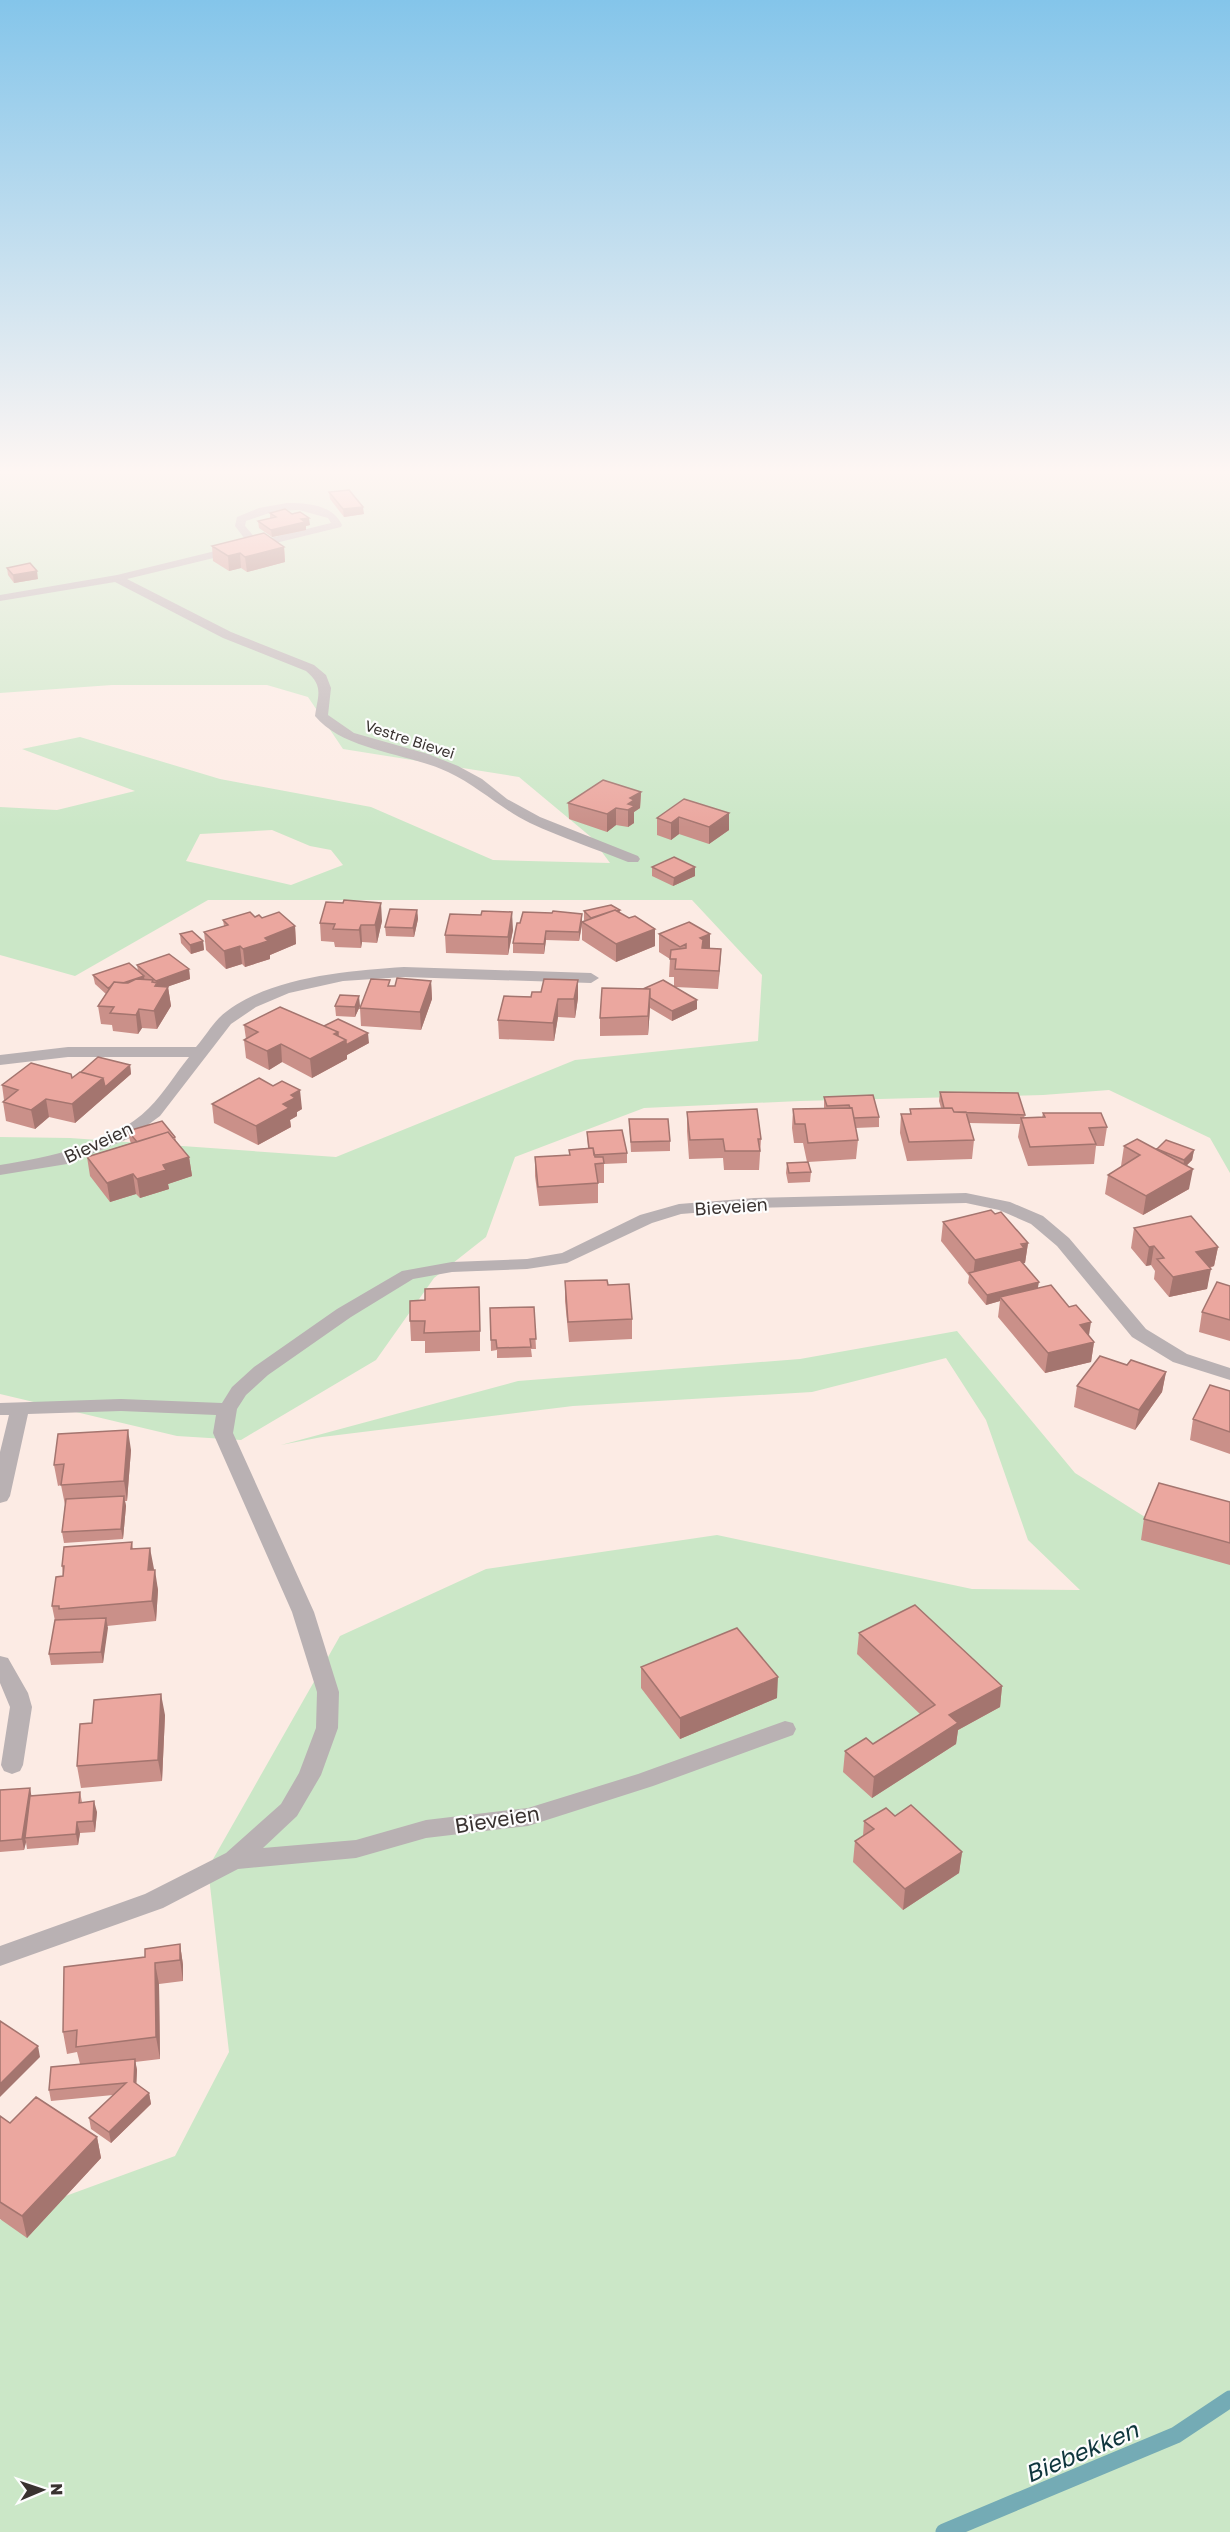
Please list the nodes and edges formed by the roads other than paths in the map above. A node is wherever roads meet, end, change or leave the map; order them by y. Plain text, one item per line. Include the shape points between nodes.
1 (31, 591) edge
2 (142, 591) edge
3 (0, 598) edge
4 (633, 859) dead end
5 (591, 978) dead end
6 (200, 1052) junction
7 (0, 1060) edge
8 (0, 1170) edge
9 (1230, 1374) edge
10 (10, 1408) edge
11 (227, 1409) junction
12 (0, 1496) edge
13 (0, 1664) edge
14 (785, 1729) dead end
15 (12, 1765) dead end
16 (234, 1860) junction
17 (0, 1956) edge

1 - 3 street
2 - 4 street, Vestre Bievei via 227,635 310,668 322,678 325,688 321,716 349,736 453,769 536,820
5 - 6 street, Bieveien via 404,972 343,976 284,989 251,1004 225,1021
6 - 7 street via 68,1052
6 - 8 street, Bieveien via 154,1112 124,1134 61,1160
9 - 11 street, Bieveien via 1180,1358 1139,1333 1063,1242 1037,1221 1004,1206 966,1198 754,1203 679,1209 646,1219 567,1258 452,1267 408,1275 344,1313 261,1371 239,1391
10 - 11 street via 121,1405
10 - 12 street
11 - 16 street, Bieveien via 223,1433 303,1612 328,1692 327,1728 310,1774 289,1810
13 - 15 street via 21,1707
14 - 16 street, Bieveien via 528,1817 426,1829 356,1849
16 - 17 street, Bieveien via 154,1901

